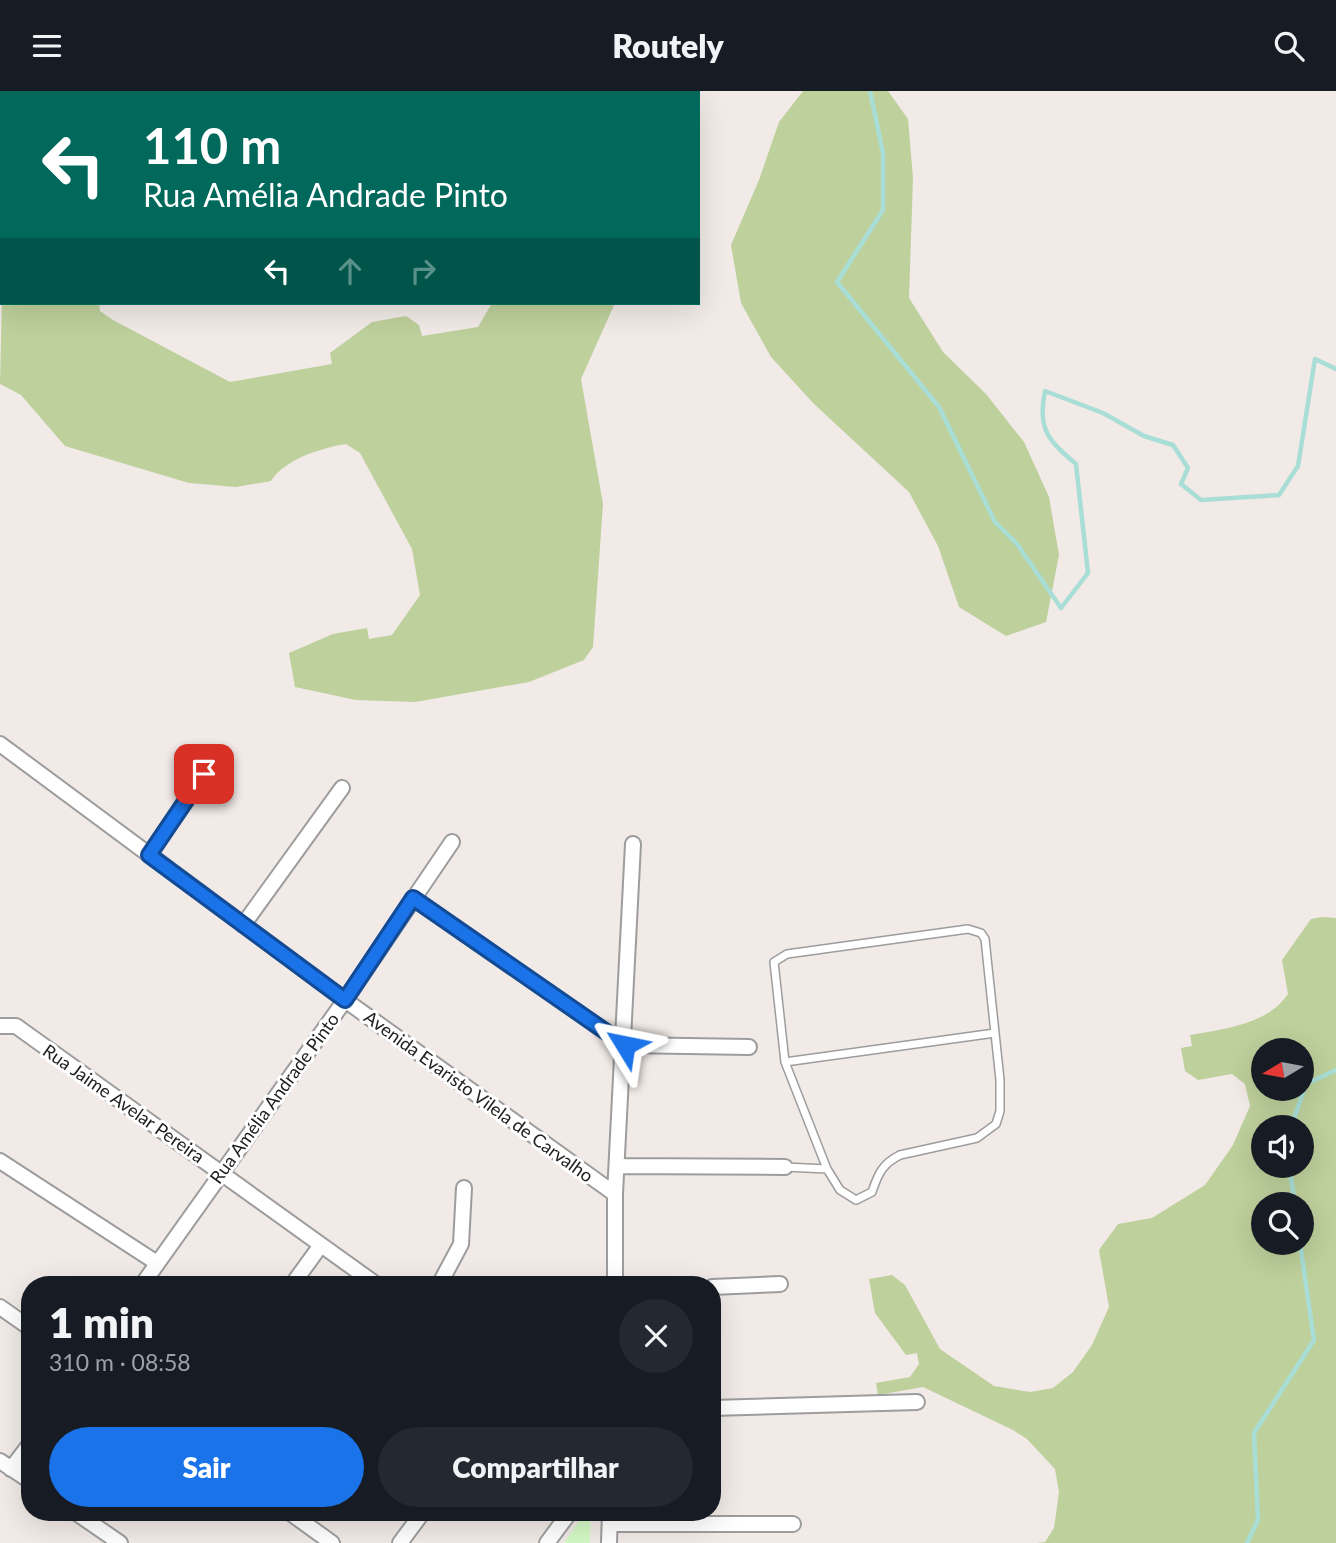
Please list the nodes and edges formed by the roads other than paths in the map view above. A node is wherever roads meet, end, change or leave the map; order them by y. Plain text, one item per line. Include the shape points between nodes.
1 (0, 744) edge
2 (217, 754) dead end
3 (342, 788) dead end
4 (452, 842) dead end
5 (633, 844) dead end
6 (149, 855) junction
7 (413, 898) junction
8 (243, 925) junction
9 (345, 1000) junction
10 (3, 1025) edge
11 (995, 1033) junction
12 (625, 1045) junction
13 (749, 1048) dead end
14 (785, 1062) junction
15 (0, 1161) edge
16 (618, 1166) junction
17 (785, 1167) joint
18 (827, 1169) junction
19 (220, 1172) junction
20 (464, 1188) dead end
21 (615, 1194) junction
22 (321, 1245) junction
23 (157, 1263) junction
24 (148, 1276) edge
25 (299, 1276) edge
26 (364, 1276) edge
27 (444, 1276) edge
28 (615, 1276) edge
29 (780, 1284) dead end
30 (721, 1287) edge
31 (0, 1307) edge
32 (21, 1322) edge
33 (917, 1402) dead end
34 (721, 1408) edge
35 (21, 1452) edge
36 (6, 1465) edge
37 (21, 1475) edge
38 (88, 1521) edge
39 (301, 1521) edge
40 (416, 1521) edge
41 (563, 1521) edge
42 (610, 1521) edge
43 (702, 1521) edge
44 (793, 1524) dead end
45 (120, 1543) edge
46 (332, 1543) edge
47 (400, 1543) edge
48 (547, 1543) edge
49 (609, 1543) edge

1 - 6 street, Avenida Evaristo Vilela de Carvalho
2 - 6 street
3 - 8 street
4 - 7 street, Rua Amélia Andrade Pinto
5 - 12 street
6 - 8 street, Avenida Evaristo Vilela de Carvalho
7 - 9 street, Rua Amélia Andrade Pinto
7 - 12 street
8 - 9 street, Avenida Evaristo Vilela de Carvalho
9 - 19 street, Rua Amélia Andrade Pinto
9 - 21 street, Avenida Evaristo Vilela de Carvalho
10 - 19 street, Rua Jaime Avelar Pereira via 16,1026
11 - 14 lane
11 - 14 lane via 981,933 968,929 904,937 779,957 773,969
11 - 18 lane via 1000,1111 988,1132 888,1161 872,1192 856,1200 840,1189
12 - 13 street
12 - 16 street
14 - 18 lane
15 - 23 street
16 - 17 street
16 - 21 street
17 - 18 lane
19 - 22 street, Rua Jaime Avelar Pereira
19 - 23 street, Rua Amélia Andrade Pinto
20 - 27 street via 461,1244
21 - 28 street
22 - 25 street
22 - 26 street, Rua Jaime Avelar Pereira
23 - 24 street, Rua Amélia Andrade Pinto
29 - 30 street
31 - 32 street
33 - 34 street
35 - 36 street
36 - 37 street
38 - 45 street
39 - 46 street
40 - 47 street
41 - 48 street
42 - 49 street
43 - 44 street

